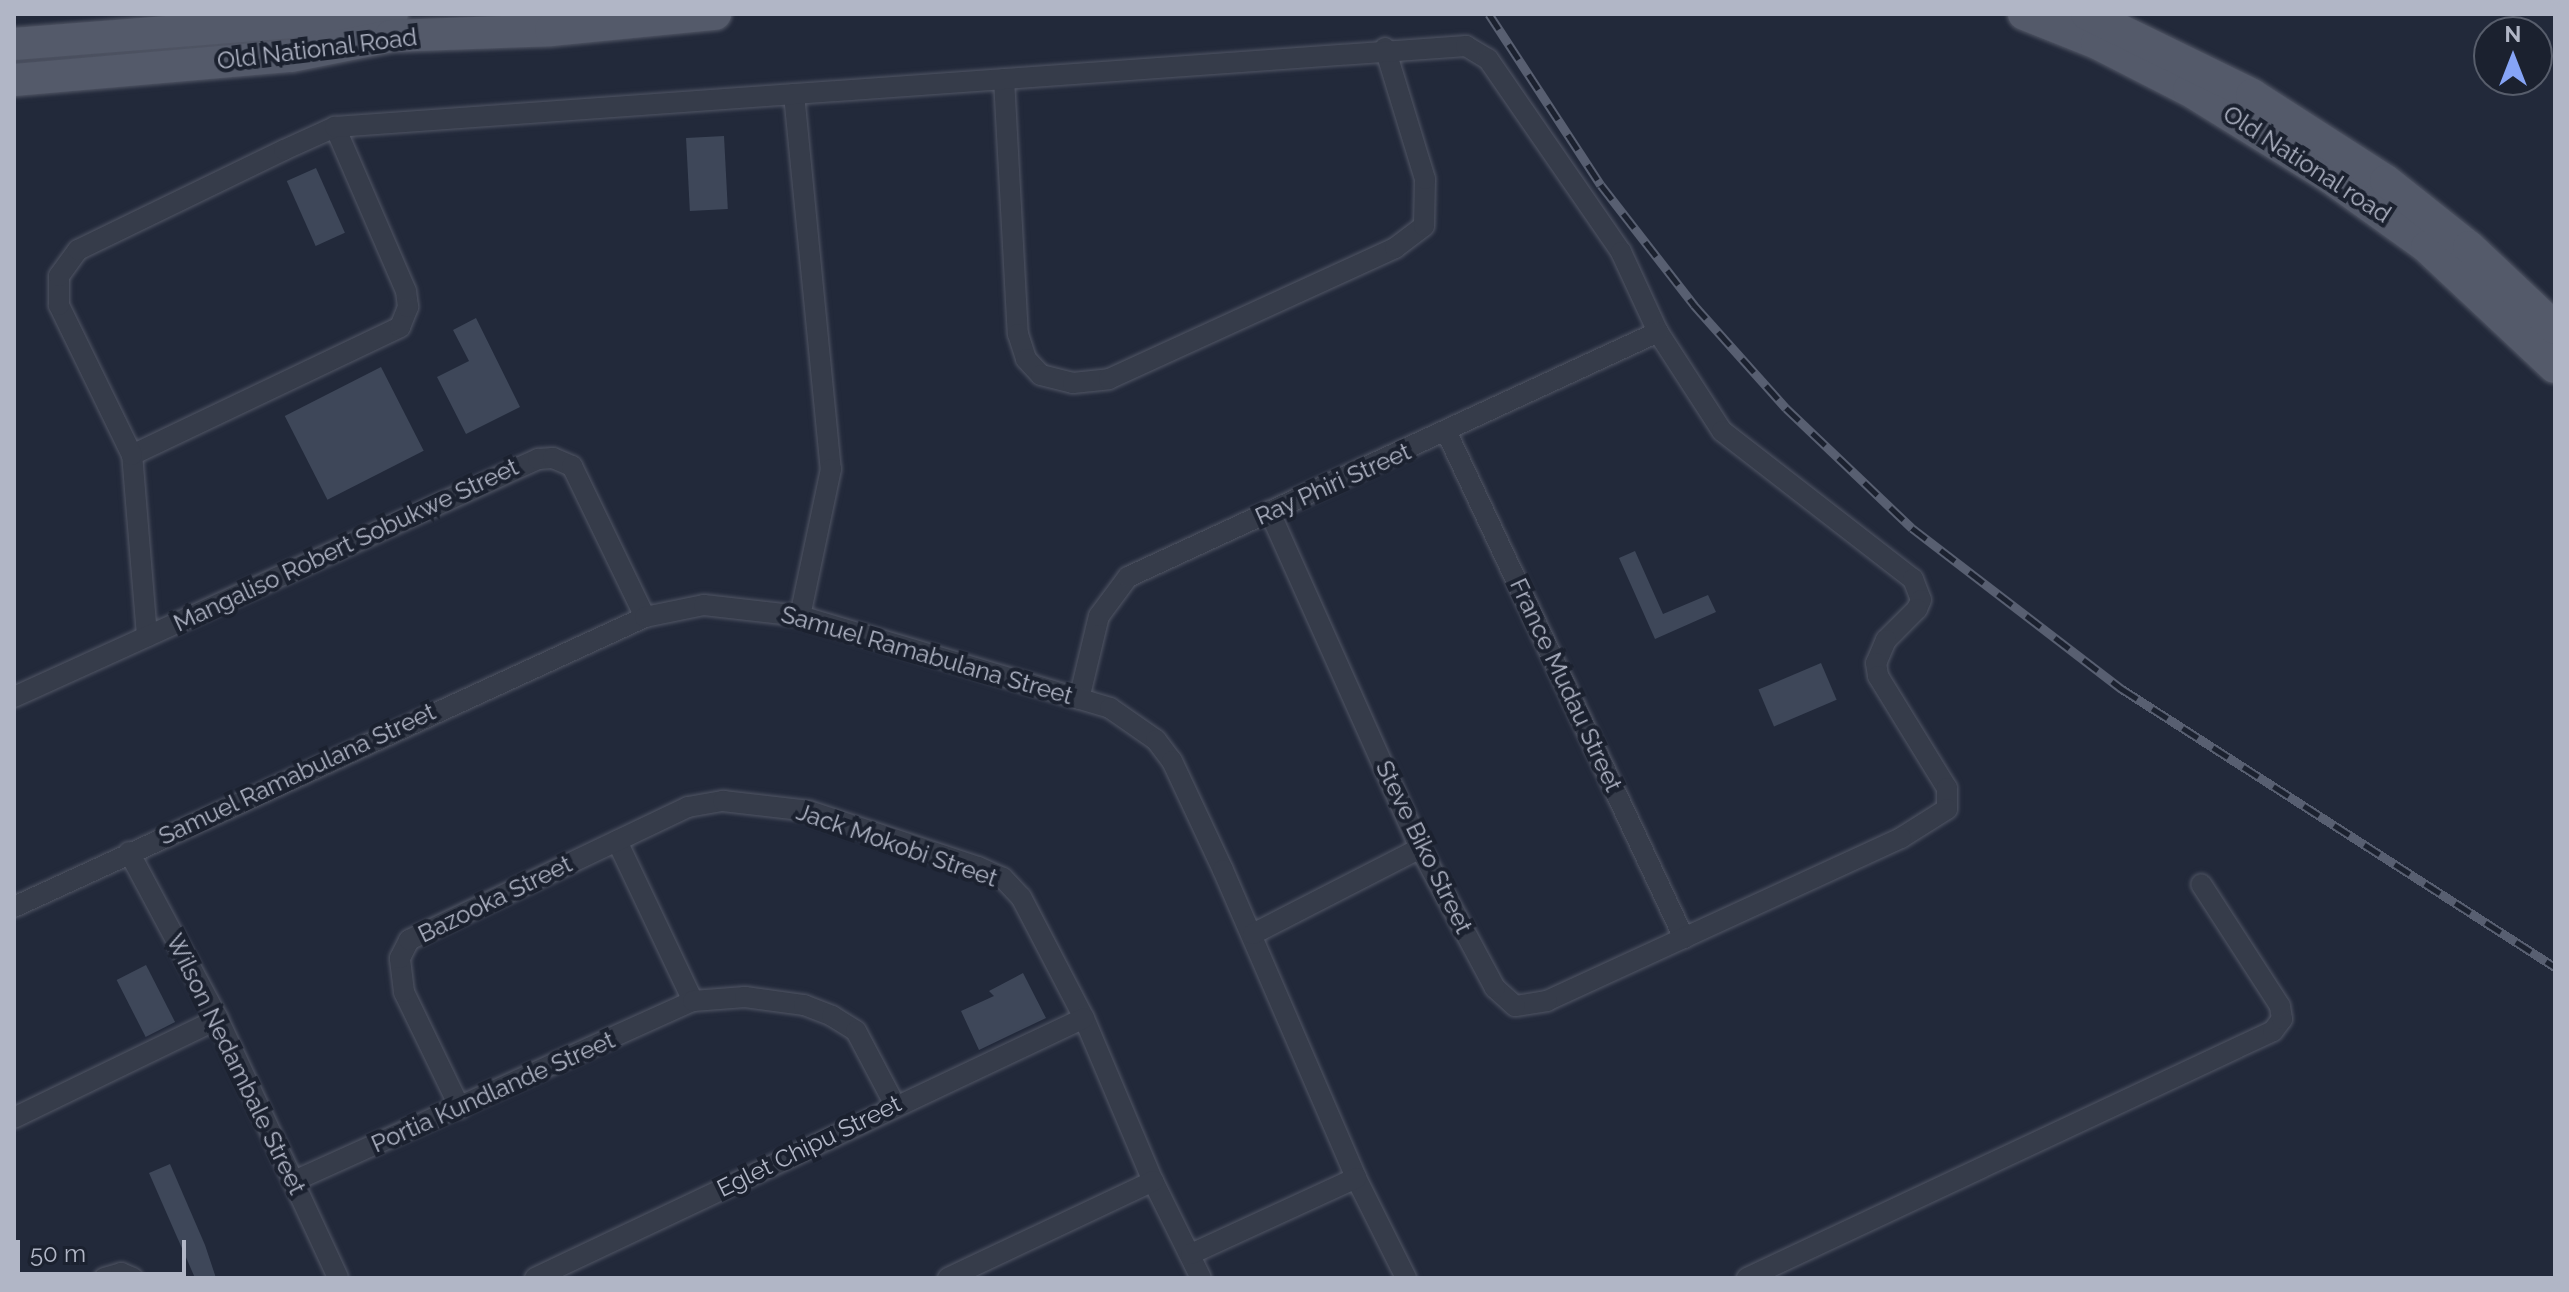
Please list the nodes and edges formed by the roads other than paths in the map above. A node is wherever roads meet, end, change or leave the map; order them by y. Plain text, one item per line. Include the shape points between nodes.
1 (392, 14) edge
2 (715, 14) edge
3 (2024, 14) edge
4 (2087, 14) edge
5 (550, 22) edge
6 (14, 44) edge
7 (1385, 48) junction
8 (1004, 79) junction
9 (14, 80) edge
10 (794, 94) junction
11 (335, 127) junction
12 (2555, 328) edge
13 (1658, 332) junction
14 (2555, 367) edge
15 (1447, 433) junction
16 (132, 455) junction
17 (1269, 511) junction
18 (800, 616) junction
19 (645, 617) junction
20 (147, 636) junction
21 (14, 697) edge
22 (1079, 699) junction
23 (617, 841) junction
24 (1420, 848) junction
25 (129, 852) junction
26 (2201, 884) dead end
27 (14, 907) edge
28 (1253, 934) junction
29 (1684, 938) junction
30 (693, 1001) junction
31 (1084, 1018) junction
32 (218, 1019) junction
33 (895, 1105) junction
34 (460, 1108) junction
35 (14, 1118) edge
36 (1356, 1178) junction
37 (294, 1181) junction
38 (1153, 1181) junction
39 (1191, 1254) junction
40 (989, 1270) edge
41 (104, 1278) edge
42 (133, 1278) edge
43 (338, 1278) edge
44 (535, 1278) edge
45 (948, 1278) edge
46 (1201, 1278) edge
47 (1406, 1278) edge
48 (1747, 1278) edge

1 - 6 main road, Old National Road
2 - 5 main road, Old National Road
3 - 14 main road, Old National road via 2097,43 2189,90 2331,178 2427,247
4 - 12 main road, Old National Road via 2252,95 2373,173 2469,247
5 - 9 main road, Old National Road via 391,36 291,56
7 - 8 street
7 - 8 street via 1425,179 1424,226 1395,248 1109,379 1073,383 1041,375 1026,359 1018,334
7 - 13 street via 1449,44 1479,50 1621,252
8 - 10 street
10 - 11 street
10 - 18 street via 831,469
11 - 16 street via 406,291 408,307 400,327
11 - 16 street via 78,250 65,262 59,276 59,305
13 - 15 street, Ray Phiri Street
13 - 29 street via 1722,431 1913,579 1921,600 1913,616 1880,649 1878,676 1948,798 1947,809 1934,821
15 - 17 street, Ray Phiri Street
15 - 29 street, France Mudau Street
16 - 20 street
17 - 22 street, Ray Phiri Street via 1128,577 1099,616
17 - 24 street, Steve Biko Street
18 - 19 street, Samuel Ramabulana Street via 704,605
18 - 22 street, Samuel Ramabulana Street
19 - 20 street, Mangaliso Robert Sobukwe Street via 572,466 553,458 521,464
19 - 25 street, Samuel Ramabulana Street
20 - 21 street, Mangaliso Robert Sobukwe Street
22 - 28 street, Samuel Ramabulana Street via 1128,718 1172,761
23 - 30 street
23 - 31 street, Jack Mokobi Street via 688,807 753,802 809,811 978,867 1003,878 1021,897
23 - 34 street, Bazooka Street via 415,937 404,947 404,992
24 - 28 street
24 - 29 street, Steve Biko Street via 1495,988 1515,1006 1547,1001
25 - 27 street, Samuel Ramabulana Street
25 - 32 street, Wilson Nedambale Street
26 - 48 street via 2278,1001 2282,1019 2273,1031
28 - 36 street, Samuel Ramabulana Street
30 - 33 street via 745,997 804,1005 832,1016 856,1031
30 - 34 street, Portia Kundlande Street
31 - 33 street, Eglet Chipu Street
31 - 38 street, Jack Mokobi Street
32 - 35 street
32 - 37 street, Wilson Nedambale Street
33 - 44 street, Eglet Chipu Street
34 - 37 street, Portia Kundlande Street
36 - 39 street
36 - 47 street, Samuel Ramabulana Street
37 - 43 street, Wilson Nedambale Street
38 - 39 street, Jack Mokobi Street
38 - 40 street
39 - 46 street, Jack Mokobi Street
40 - 45 street
41 - 42 street via 121,1273

